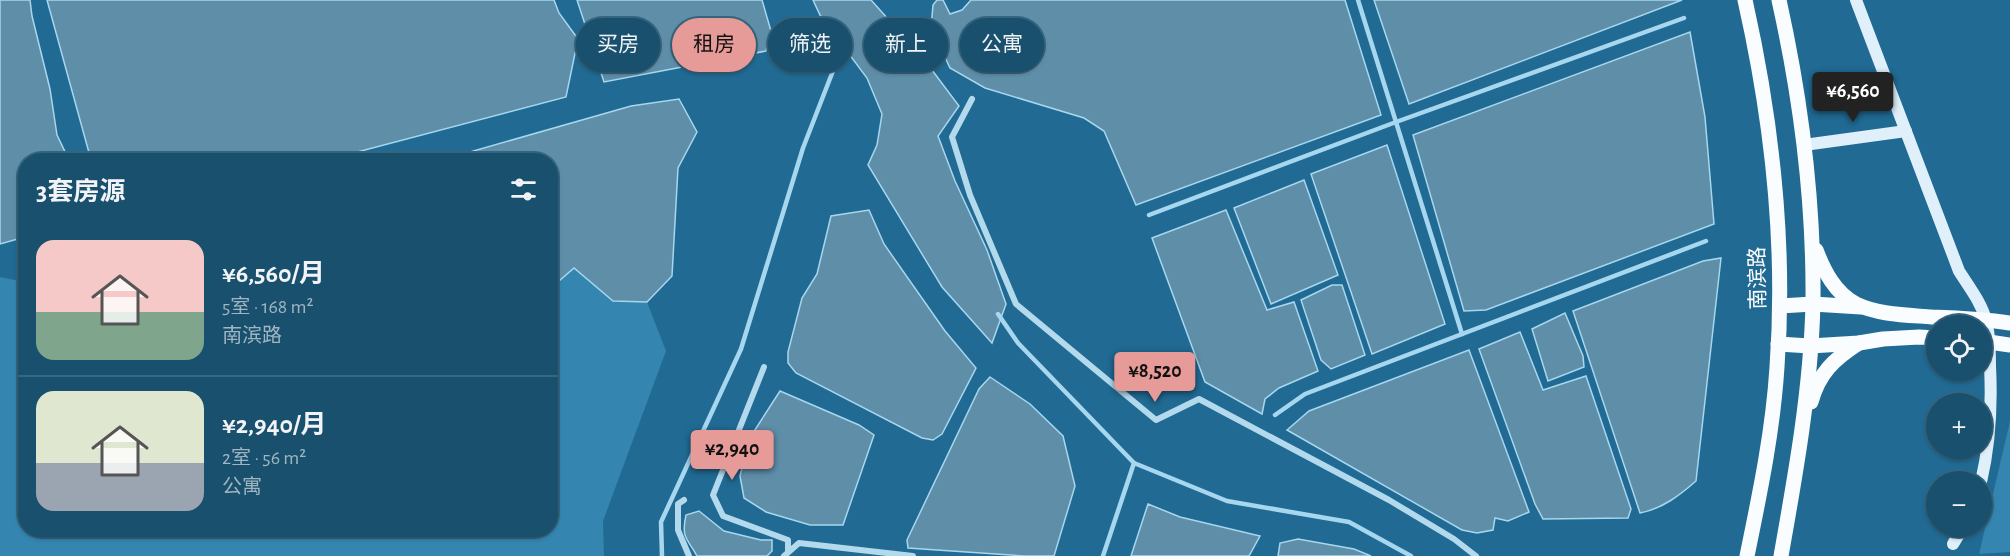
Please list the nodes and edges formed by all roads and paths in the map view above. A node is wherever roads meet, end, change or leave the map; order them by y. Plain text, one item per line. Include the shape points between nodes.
1 (1745, 0) edge
2 (1779, 0) edge
3 (1856, 0) edge
4 (972, 99) dead end
5 (1906, 131) junction
6 (1804, 145) junction
7 (1812, 240) junction
8 (1813, 304) junction
9 (1780, 306) junction
10 (1864, 307) junction
11 (1984, 315) edge
12 (1926, 316) edge
13 (1992, 321) edge
14 (2010, 323) edge
15 (1926, 338) edge
16 (1992, 342) edge
17 (1778, 344) junction
18 (1859, 344) junction
19 (2010, 345) edge
20 (1810, 346) junction
21 (764, 367) dead end
22 (1989, 381) edge
23 (1802, 436) junction
24 (1984, 471) edge
25 (684, 500) dead end
26 (1957, 537) edge
27 (1953, 544) dead end
28 (786, 554) edge
29 (689, 556) edge
30 (913, 556) edge
31 (1476, 556) edge
32 (1747, 556) edge
33 (1781, 556) edge

1 - 9 main road, 南滨路 via 1773,164
2 - 6 main road
3 - 5 street
4 - 31 street via 952,137 970,195 1016,304 1156,420 1199,399 1389,500
5 - 6 street
5 - 11 street via 1959,272
6 - 7 main road
7 - 8 main road
7 - 10 main road via 1824,272 1837,289 1854,304
8 - 9 main road
8 - 10 main road
8 - 20 main road
9 - 17 main road, 南滨路
10 - 12 main road
13 - 14 main road
15 - 18 main road
16 - 19 main road
17 - 20 main road
17 - 32 main road, 南滨路 via 1769,446
18 - 20 main road
18 - 23 main road via 1838,357 1825,372 1815,389
20 - 23 main road
21 - 28 street via 713,495 723,516 788,540
22 - 24 street via 1992,406
23 - 33 main road
25 - 29 street via 678,504 678,530
26 - 27 street
28 - 30 street via 799,543

